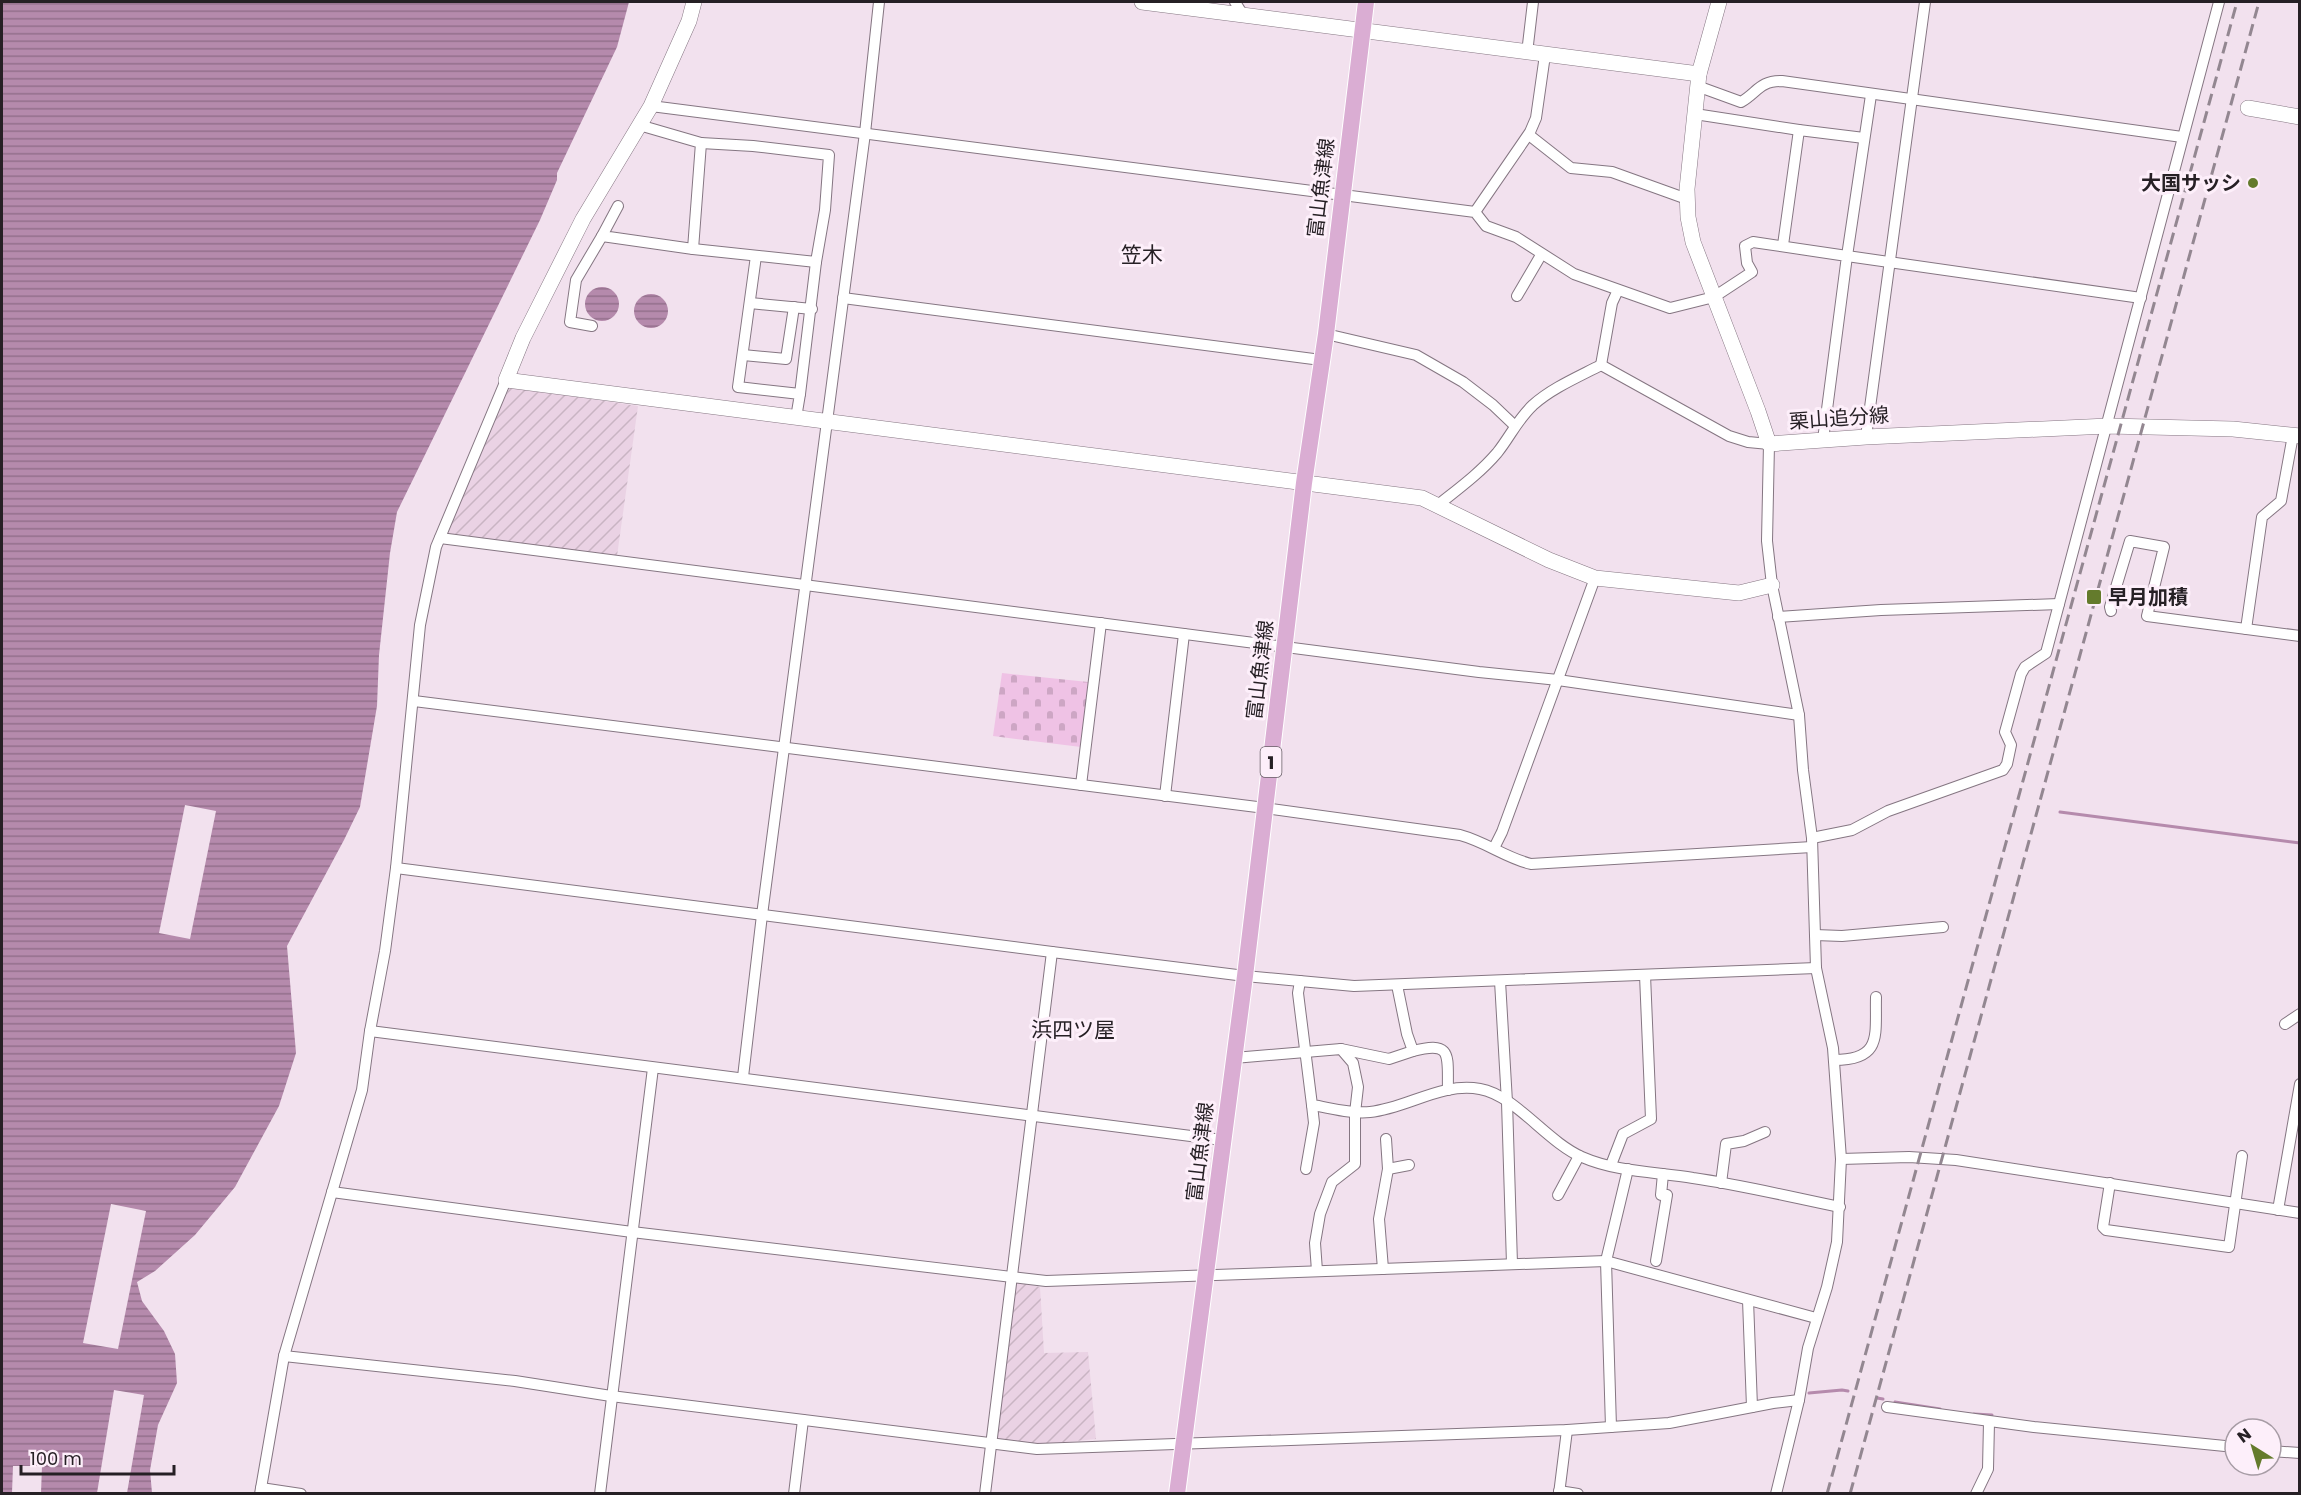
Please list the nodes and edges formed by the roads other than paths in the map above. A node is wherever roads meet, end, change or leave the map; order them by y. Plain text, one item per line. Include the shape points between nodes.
1 (694, 2) edge
2 (879, 2) edge
3 (1142, 2) edge
4 (1366, 2) edge
5 (1533, 2) edge
6 (1719, 2) edge
7 (1924, 2) edge
8 (2219, 2) edge
9 (1239, 8) edge
10 (1362, 30) junction
11 (1527, 53) junction
12 (1545, 55) junction
13 (1698, 80) junction
14 (1871, 95) junction
15 (1911, 99) junction
16 (651, 106) junction
17 (2248, 108) dead end
18 (1695, 114) junction
19 (2300, 117) edge
20 (639, 125) junction
21 (1798, 130) junction
22 (866, 133) junction
23 (1529, 135) junction
24 (2182, 137) junction
25 (1864, 138) junction
26 (701, 142) junction
27 (1342, 193) junction
28 (1687, 199) junction
29 (618, 206) dead end
30 (1475, 212) junction
31 (602, 236) junction
32 (1783, 245) junction
33 (693, 249) junction
34 (1541, 255) junction
35 (756, 256) junction
36 (1847, 256) junction
37 (1890, 261) junction
38 (816, 262) junction
39 (1618, 290) junction
40 (1516, 296) dead end
41 (1714, 297) junction
42 (2141, 297) junction
43 (843, 298) junction
44 (750, 303) junction
45 (794, 307) junction
46 (812, 309) junction
47 (592, 326) dead end
48 (1326, 334) junction
49 (742, 355) junction
50 (786, 359) junction
51 (1322, 360) junction
52 (805, 361) junction
53 (1601, 365) junction
54 (506, 380) junction
55 (800, 394) junction
56 (796, 418) junction
57 (829, 422) junction
58 (1514, 425) junction
59 (2108, 426) junction
60 (2296, 435) edge
61 (1866, 437) junction
62 (1823, 440) junction
63 (1769, 444) junction
64 (1304, 483) junction
65 (1438, 505) junction
66 (440, 538) junction
67 (1595, 578) junction
68 (806, 585) junction
69 (1772, 585) junction
70 (2059, 604) junction
71 (2111, 611) dead end
72 (1778, 617) junction
73 (1101, 623) junction
74 (2246, 629) junction
75 (1184, 634) junction
76 (2300, 636) edge
77 (1284, 646) junction
78 (1558, 680) junction
79 (414, 701) junction
80 (1799, 714) junction
81 (784, 748) junction
82 (1081, 785) junction
83 (1165, 796) junction
84 (1265, 808) junction
85 (1812, 843) junction
86 (1494, 848) junction
87 (396, 868) junction
88 (762, 915) junction
89 (1943, 927) dead end
90 (1815, 935) junction
91 (1052, 952) junction
92 (1816, 968) junction
93 (1245, 975) junction
94 (1645, 975) junction
95 (1300, 981) junction
96 (1500, 981) junction
97 (1397, 985) junction
98 (1876, 997) dead end
99 (2300, 1014) edge
100 (2285, 1024) dead end
101 (370, 1031) junction
102 (1341, 1049) junction
103 (1304, 1051) junction
104 (1413, 1051) junction
105 (1234, 1058) junction
106 (1834, 1060) junction
107 (653, 1068) junction
108 (742, 1077) junction
109 (2300, 1084) edge
110 (1448, 1090) junction
111 (1507, 1102) junction
112 (1312, 1105) junction
113 (1355, 1113) junction
114 (1032, 1115) junction
115 (1765, 1132) dead end
116 (1386, 1139) dead end
117 (1222, 1140) junction
118 (1579, 1156) junction
119 (2242, 1156) dead end
120 (1841, 1159) junction
121 (1409, 1165) dead end
122 (1611, 1165) junction
123 (1306, 1169) dead end
124 (1628, 1169) junction
125 (1388, 1170) junction
126 (1664, 1174) junction
127 (1721, 1183) junction
128 (2110, 1183) junction
129 (332, 1192) junction
130 (1558, 1194) dead end
131 (2236, 1203) junction
132 (1840, 1208) junction
133 (2278, 1210) junction
134 (2300, 1213) edge
135 (632, 1232) junction
136 (1606, 1261) junction
137 (1656, 1261) dead end
138 (1512, 1264) junction
139 (1383, 1269) junction
140 (1317, 1271) junction
141 (1206, 1276) junction
142 (1012, 1278) junction
143 (1748, 1300) junction
144 (1816, 1318) junction
145 (284, 1356) junction
146 (611, 1396) junction
147 (1799, 1401) junction
148 (1752, 1407) junction
149 (1887, 1407) dead end
150 (803, 1420) junction
151 (1989, 1422) junction
152 (1611, 1427) junction
153 (1567, 1430) junction
154 (1182, 1443) junction
155 (991, 1444) junction
156 (2223, 1446) edge
157 (2283, 1452) edge
158 (2300, 1454) edge
159 (260, 1491) edge
160 (1559, 1492) edge
161 (301, 1494) edge
162 (600, 1494) edge
163 (794, 1494) edge
164 (985, 1494) edge
165 (1177, 1494) edge
166 (1578, 1494) edge
167 (1776, 1494) edge
168 (1976, 1494) edge

1 - 16 street
2 - 22 street
3 - 9 street
4 - 10 main road, 1
5 - 11 street
6 - 13 street, 栗山追分線
7 - 15 street
8 - 24 street
9 - 10 street
10 - 11 street
10 - 27 main road, 富山魚津線 / 1
11 - 12 street
12 - 13 street
12 - 23 street via 1536,118
13 - 14 street via 1740,102 1770,81
13 - 18 street, 栗山追分線
14 - 15 street
14 - 25 street
15 - 24 street
15 - 37 street
16 - 20 street
16 - 22 street
17 - 19 street
18 - 21 street
18 - 28 street, 栗山追分線
20 - 26 street
20 - 54 street via 583,219
21 - 25 street
21 - 32 street
22 - 27 street
22 - 43 street
23 - 28 street via 1571,168 1612,172
23 - 30 street
24 - 42 street
25 - 36 street
26 - 33 street
26 - 38 street via 829,155
27 - 30 street
27 - 48 main road, 富山魚津線 / 1
28 - 41 street, 栗山追分線 via 1693,242
29 - 31 street
30 - 34 street via 1486,226 1516,237
31 - 33 street
31 - 47 street via 576,280 570,322
32 - 36 street
32 - 41 street via 1753,242 1745,246 1752,272
33 - 35 street
34 - 39 street
34 - 40 street
35 - 38 street
35 - 44 street
36 - 37 street
36 - 62 street
37 - 42 street
37 - 61 street
38 - 46 street
39 - 41 street via 1670,308
39 - 53 street
41 - 63 street, 栗山追分線
42 - 59 street
43 - 51 street
43 - 57 street
44 - 45 street
44 - 49 street
45 - 46 street
45 - 50 street
46 - 52 street
48 - 51 main road, 富山魚津線 / 1
48 - 58 street via 1416,355 1462,382
49 - 50 street
49 - 55 street via 738,387
50 - 52 street
51 - 64 main road, 富山魚津線 / 1
52 - 55 street
53 - 58 street via 1534,404
53 - 63 street via 1729,436
54 - 56 street
54 - 66 street
55 - 56 street
56 - 57 street
57 - 64 street
57 - 68 street
58 - 65 street via 1498,452
59 - 60 street, 栗山追分線
59 - 61 street, 栗山追分線
59 - 70 street
60 - 74 street via 2281,501 2262,517
61 - 62 street, 栗山追分線
62 - 63 street, 栗山追分線
63 - 69 street via 1767,541
64 - 65 street via 1422,498
64 - 77 main road, 富山魚津線 / 1
65 - 67 street via 1549,560
66 - 68 street
66 - 79 street via 420,625
67 - 69 street via 1739,593
67 - 78 street
68 - 73 street
68 - 81 street
69 - 72 street
70 - 72 street
70 - 85 street via 2046,653 2021,674 2005,732 2011,745 2003,770
71 - 74 street via 2130,541 2164,547 2147,616
72 - 80 street
73 - 75 street
73 - 82 street
74 - 76 street
75 - 77 street
75 - 83 street
77 - 78 street
77 - 84 main road, 富山魚津線 / 1
78 - 80 street
78 - 86 street
79 - 81 street
79 - 87 street
80 - 85 street
81 - 82 street
81 - 88 street
82 - 83 street
83 - 84 street
84 - 86 street via 1460,835
84 - 93 main road, 富山魚津線 / 1
85 - 86 street via 1531,864 1511,859
85 - 90 street
87 - 88 street
87 - 101 street
88 - 91 street
88 - 108 street
89 - 90 street
90 - 92 street
91 - 93 street
91 - 114 street
92 - 94 street
92 - 106 street
93 - 95 street
93 - 105 main road, 富山魚津線 / 1
94 - 96 street
94 - 122 street via 1651,1119 1623,1134
95 - 97 street
95 - 103 street
96 - 97 street
96 - 111 street
97 - 104 street
98 - 106 street via 1875,1041 1870,1051 1853,1060
99 - 100 street
101 - 107 street
101 - 129 street via 362,1090
102 - 103 street
102 - 104 street via 1389,1059
102 - 113 street via 1353,1064 1358,1087
103 - 105 street
103 - 112 street
104 - 110 street via 1431,1046 1442,1048 1446,1053
105 - 117 main road, 富山魚津線 / 1
106 - 120 street
107 - 108 street
107 - 135 street
108 - 114 street
109 - 133 street
110 - 111 street via 1482,1089
110 - 113 street via 1388,1108
111 - 118 street
111 - 138 street
112 - 113 street
112 - 123 street via 1314,1123
113 - 140 street via 1355,1164 1332,1182 1320,1214 1315,1244
114 - 117 street
114 - 142 street
115 - 127 street via 1744,1142 1726,1144
116 - 125 street
117 - 141 main road, 富山魚津線 / 1
118 - 122 street
118 - 130 street
119 - 131 street
120 - 128 street via 1956,1160
120 - 132 street
121 - 125 street
122 - 124 street
124 - 126 street
124 - 136 street
125 - 139 street via 1379,1219
126 - 127 street
126 - 137 street via 1661,1195 1667,1195
127 - 132 street
128 - 131 street
128 - 131 street via 2103,1227 2106,1230 2229,1247
129 - 135 street
129 - 145 street
131 - 133 street
132 - 144 street via 1837,1242
133 - 134 street
135 - 142 street
135 - 146 street
136 - 138 street
136 - 143 street
136 - 152 street
138 - 139 street
139 - 140 street
140 - 141 street
141 - 142 street via 1046,1281
141 - 154 main road, 富山魚津線 / 1
142 - 155 street
143 - 144 street
143 - 148 street
144 - 147 street
145 - 146 street via 515,1381
145 - 159 street
146 - 150 street
146 - 162 street
147 - 148 street
147 - 167 street
148 - 152 street via 1669,1423
149 - 151 street
150 - 155 street
150 - 163 street
151 - 156 street
151 - 168 street via 1988,1469
152 - 153 street
153 - 154 street
153 - 160 street
154 - 155 street via 1036,1449
154 - 165 main road, 富山魚津線 / 1
155 - 164 street
157 - 158 street
159 - 161 street
160 - 166 street

